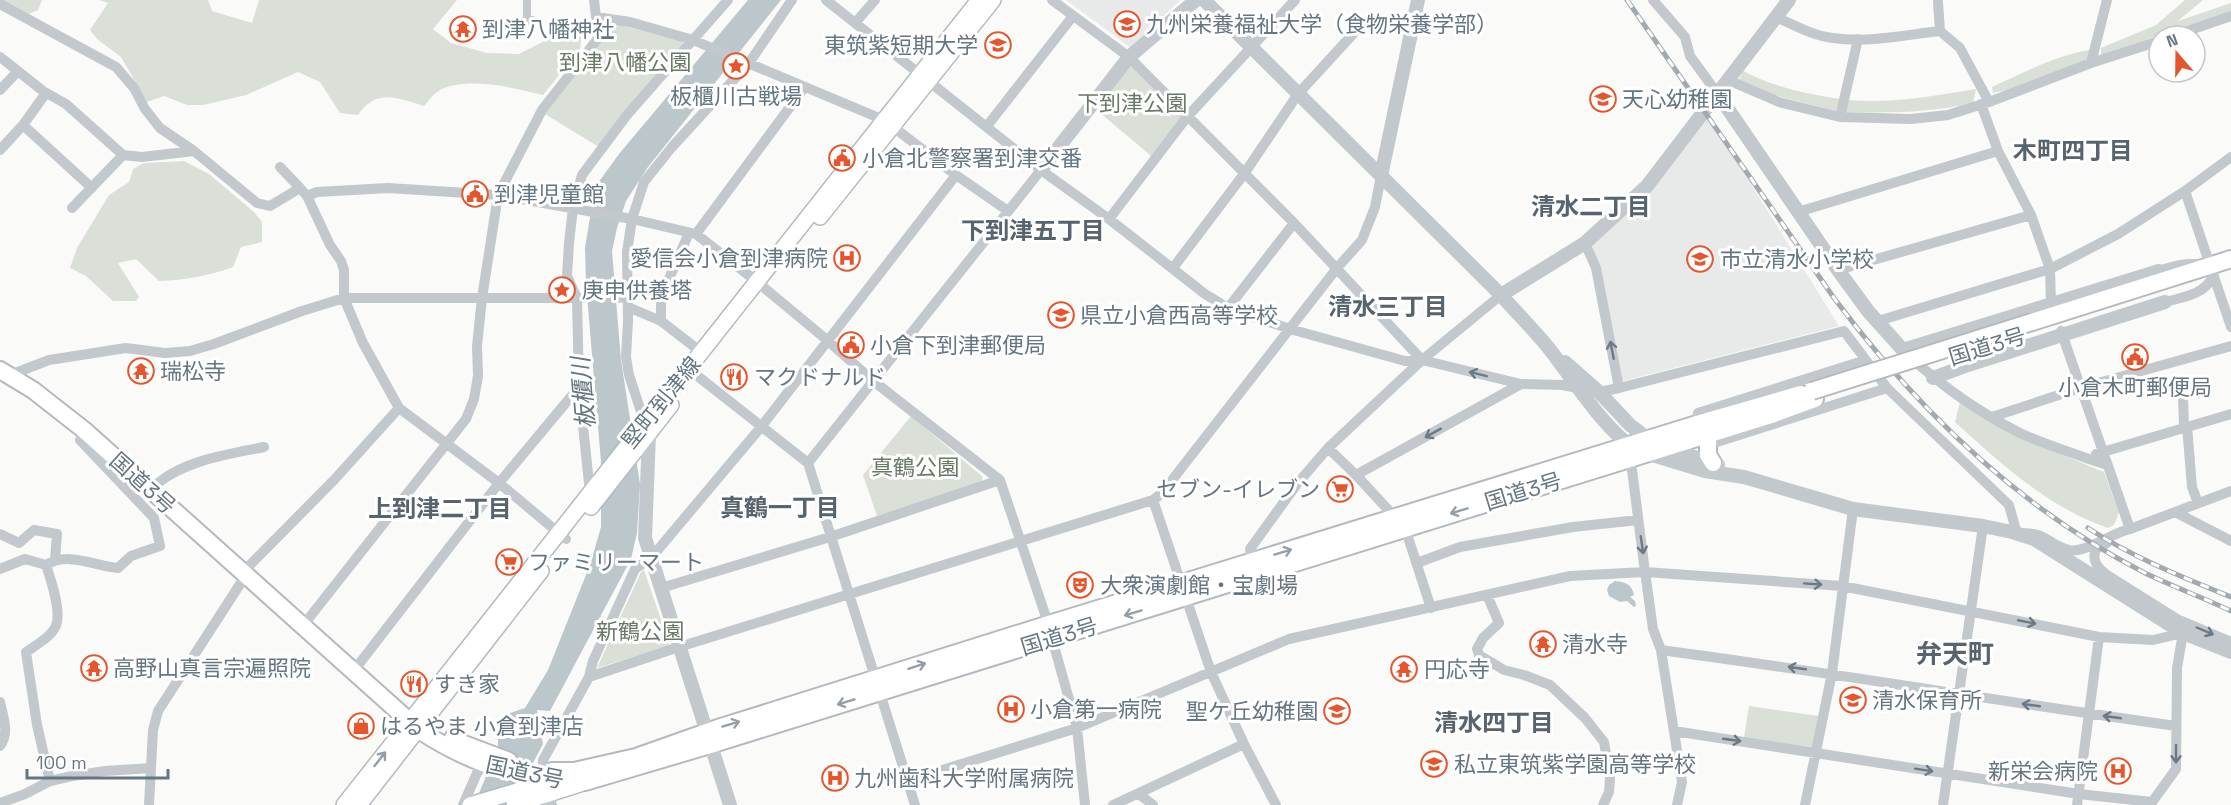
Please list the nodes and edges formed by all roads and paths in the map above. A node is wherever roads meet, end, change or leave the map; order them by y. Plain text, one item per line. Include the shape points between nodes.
1 (528, 0) edge
2 (594, 0) edge
3 (728, 0) edge
4 (792, 0) edge
5 (826, 0) edge
6 (875, 0) edge
7 (978, 0) edge
8 (993, 0) edge
9 (1052, 0) edge
10 (1196, 0) edge
11 (1204, 0) edge
12 (1295, 0) edge
13 (1418, 0) edge
14 (1653, 0) edge
15 (1789, 0) edge
16 (2107, 0) edge
17 (1938, 2) dead end
18 (0, 3) edge
19 (1073, 16) junction
20 (2231, 16) edge
21 (1776, 17) junction
22 (611, 19) junction
23 (855, 23) junction
24 (1363, 23) dead end
25 (2207, 24) edge
26 (488, 27) dead end
27 (1940, 31) junction
28 (1858, 39) junction
29 (697, 42) junction
30 (2147, 45) edge
31 (1251, 48) junction
32 (0, 57) edge
33 (1129, 57) junction
34 (745, 61) junction
35 (2091, 63) junction
36 (18, 71) junction
37 (924, 77) junction
38 (1728, 80) junction
39 (804, 88) junction
40 (0, 90) edge
41 (46, 93) junction
42 (1717, 93) junction
43 (1298, 94) junction
44 (1985, 103) junction
45 (1187, 117) junction
46 (1839, 117) junction
47 (888, 122) junction
48 (23, 125) junction
49 (987, 126) junction
50 (0, 150) edge
51 (194, 151) junction
52 (1998, 151) junction
53 (123, 155) junction
54 (2231, 157) edge
55 (280, 167) dead end
56 (1041, 170) junction
57 (1244, 174) junction
58 (956, 175) junction
59 (1381, 176) junction
60 (92, 188) junction
61 (2185, 191) junction
62 (303, 192) junction
63 (498, 195) junction
64 (72, 208) dead end
65 (573, 208) junction
66 (1008, 211) junction
67 (1798, 212) junction
68 (2031, 215) junction
69 (633, 219) junction
70 (1109, 219) junction
71 (1294, 223) junction
72 (692, 233) junction
73 (1586, 243) junction
74 (2231, 259) edge
75 (1173, 268) junction
76 (1337, 268) junction
77 (2050, 269) junction
78 (1838, 270) junction
79 (2159, 271) joint
80 (2211, 271) junction
81 (2231, 271) edge
82 (760, 284) junction
83 (1501, 295) junction
84 (344, 298) junction
85 (482, 298) junction
86 (580, 298) junction
87 (616, 298) joint
88 (628, 302) junction
89 (2165, 302) joint
90 (2052, 307) junction
91 (1228, 308) junction
92 (661, 321) junction
93 (1878, 321) junction
94 (2231, 327) edge
95 (1290, 328) junction
96 (2062, 333) junction
97 (827, 340) junction
98 (2231, 346) edge
99 (1903, 350) junction
100 (701, 352) junction
101 (0, 359) edge
102 (1422, 360) junction
103 (1866, 360) junction
104 (10, 372) edge
105 (695, 374) junction
106 (1933, 378) junction
107 (872, 380) junction
108 (1521, 384) junction
109 (1583, 385) junction
110 (579, 387) junction
111 (1619, 387) junction
112 (1887, 388) junction
113 (2080, 388) junction
114 (1599, 392) junction
115 (2183, 397) dead end
116 (399, 408) junction
117 (2231, 414) edge
118 (1992, 417) junction
119 (2186, 426) junction
120 (761, 427) junction
121 (1702, 429) junction
122 (84, 430) junction
123 (1614, 430) junction
124 (643, 433) junction
125 (447, 444) junction
126 (264, 447) dead end
127 (1328, 448) junction
128 (1664, 448) junction
129 (1629, 452) junction
130 (2103, 453) junction
131 (2082, 456) junction
132 (808, 463) junction
133 (1713, 463) junction
134 (2107, 465) junction
135 (1356, 475) junction
136 (1744, 477) junction
137 (1000, 480) junction
138 (158, 483) junction
139 (500, 483) junction
140 (2231, 490) edge
141 (594, 492) junction
142 (1153, 500) junction
143 (2198, 503) junction
144 (1853, 509) junction
145 (2175, 512) junction
146 (1638, 520) junction
147 (1400, 522) junction
148 (1983, 526) junction
149 (2130, 529) junction
150 (0, 534) edge
151 (2017, 534) junction
152 (562, 536) junction
153 (830, 537) junction
154 (1021, 541) junction
155 (2231, 541) edge
156 (651, 558) junction
157 (1252, 561) junction
158 (51, 562) junction
159 (1417, 563) junction
160 (0, 569) edge
161 (248, 570) junction
162 (1646, 572) junction
163 (1842, 586) junction
164 (661, 588) junction
165 (1183, 590) junction
166 (847, 594) junction
167 (1487, 595) junction
168 (1431, 608) junction
169 (1970, 611) junction
170 (309, 618) junction
171 (1050, 631) junction
172 (2183, 633) junction
173 (2098, 637) junction
174 (2231, 642) edge
175 (679, 647) junction
176 (1661, 650) junction
177 (2231, 652) edge
178 (359, 664) junction
179 (1211, 672) junction
180 (1832, 673) junction
181 (589, 677) junction
182 (876, 685) junction
183 (1960, 695) junction
184 (0, 702) edge
185 (2089, 714) junction
186 (417, 722) junction
187 (2176, 726) junction
188 (1077, 728) junction
189 (1674, 731) junction
190 (709, 738) junction
191 (1244, 744) junction
192 (0, 746) edge
193 (1816, 752) junction
194 (489, 762) junction
195 (151, 768) junction
196 (1948, 774) junction
197 (50, 781) junction
198 (907, 781) junction
199 (541, 782) edge
200 (1139, 794) junction
201 (2078, 800) edge
202 (519, 801) edge
203 (0, 803) edge
204 (2151, 804) edge
205 (149, 805) edge
206 (344, 805) edge
207 (359, 805) edge
208 (463, 805) edge
209 (470, 805) edge
210 (730, 805) edge
211 (915, 805) edge
212 (1085, 805) edge
213 (1113, 805) edge
214 (1153, 805) edge
215 (1276, 805) edge
216 (1603, 805) edge
217 (1677, 805) edge
218 (1805, 805) edge
219 (1943, 805) edge

1 - 26 street via 530,20
2 - 22 street via 596,17
3 - 29 street
4 - 34 street
5 - 23 street
6 - 23 street
7 - 37 main road, 堅町到津線
8 - 37 main road, 堅町到津線
9 - 19 street
10 - 33 street
11 - 31 street
12 - 31 street
13 - 59 street
14 - 42 street via 1684,37 1690,56
15 - 21 street
16 - 35 street
17 - 27 street
18 - 51 street via 116,67 160,128
19 - 33 street
19 - 49 street
20 - 25 street
21 - 28 street via 1812,33
21 - 38 street
22 - 29 street
22 - 63 street via 542,110
23 - 37 street
24 - 43 street
27 - 28 street
27 - 44 street via 1960,48
28 - 46 street
29 - 34 street
29 - 65 street via 627,115 582,175
30 - 35 street
31 - 43 street
31 - 45 street
32 - 36 street
33 - 45 street
33 - 56 street
34 - 39 street
34 - 69 street via 644,182
35 - 44 street
36 - 40 street
36 - 41 street
37 - 47 main road, 堅町到津線
37 - 49 street
38 - 42 street
38 - 46 street via 1779,102
39 - 47 street
39 - 72 street
41 - 48 street
41 - 53 street via 66,104
42 - 67 street
42 - 73 street via 1647,186
43 - 57 street
43 - 59 street
44 - 46 street via 1947,115 1911,119
44 - 52 street
45 - 57 street
45 - 70 street
47 - 58 street
47 - 82 main road, 堅町到津線
48 - 50 street
48 - 60 street
49 - 56 street
51 - 53 street via 142,158
51 - 62 street via 257,203 270,206
52 - 67 street
52 - 68 street
53 - 60 street
54 - 61 street
55 - 62 street
56 - 66 street
56 - 70 street
57 - 71 street
57 - 75 street
58 - 66 street
58 - 97 street
59 - 76 street via 1375,207 1362,240
59 - 83 street
60 - 64 street
61 - 77 street via 2118,234
61 - 80 street
62 - 63 street via 388,188
62 - 84 street via 341,261
63 - 65 street
63 - 85 street
65 - 69 street
65 - 86 street via 567,276
66 - 107 street
67 - 78 street
68 - 77 street
68 - 78 street
69 - 72 street
69 - 88 street via 627,252
70 - 75 street
71 - 76 street
71 - 91 street
72 - 82 street
72 - 92 street via 661,297
73 - 83 street
111 -> 73 street via 1596,268
74 - 80 highway, 国道3号
75 - 91 street
76 - 95 street
76 - 102 street
77 - 90 street
77 - 93 street
78 - 93 street
79 - 80 street via 2187,264
79 - 90 street
80 - 81 highway, 国道3号
80 - 89 street via 2208,286
80 - 94 street
80 - 121 highway, 国道3号
82 - 97 street
82 - 100 main road, 堅町到津線
82 - 105 main road, 堅町到津線
83 - 102 street
83 - 109 street
84 - 85 street
84 - 104 street via 190,351 165,353 126,348 49,360
84 - 116 street via 363,343
85 - 86 street
85 - 125 street via 474,399 466,419
86 - 87 street
86 - 110 street
87 - 88 street
88 - 92 street
88 - 124 street via 626,357
89 - 96 street
90 - 99 street
91 - 95 street
92 - 100 street
93 - 99 street
95 - 102 street via 1405,361
95 - 142 street
96 - 106 street
96 - 113 street
97 - 107 street
97 - 120 street
98 - 113 street
99 - 106 street
100 - 124 main road, 堅町到津線
101 - 104 highway, 国道3号
108 -> 102 street
102 - 127 street
103 - 111 street via 1844,331
103 - 112 street
103 - 121 street via 1698,413
104 - 122 highway, 国道3号
104 - 138 highway, 国道3号 via 61,399
105 - 120 street
105 - 124 main road, 堅町到津線
106 - 118 street
107 - 132 street
107 - 137 street
108 - 109 street
108 -> 135 street
109 - 114 street
109 - 123 street
109 - 129 street via 1626,435
110 - 139 street
110 - 141 street
111 - 114 street
112 - 121 street via 1717,442
112 - 151 street via 2009,505
113 - 118 street
113 - 130 street
114 - 129 street via 1630,425
115 - 119 street
116 - 125 street
116 - 161 street
117 - 119 street
118 - 131 street
119 - 130 street
119 - 143 street via 2192,487
120 - 132 street
120 - 156 street
121 - 128 highway, 国道3号
121 - 129 highway, 国道3号
121 - 133 highway
122 - 158 street via 80,440 154,518 160,546 131,556 118,568 97,563
122 - 161 highway, 国道3号
123 - 129 street
123 - 129 street via 1615,442
124 - 141 main road, 堅町到津線
124 - 156 street via 644,526
125 - 139 street
125 - 170 street
126 - 138 street via 208,460 170,473
127 - 135 street
127 - 157 street via 1250,549
128 - 129 highway, 国道3号
128 - 133 street
129 - 136 street
129 - 146 street
129 - 147 highway, 国道3号
130 - 131 street
130 - 134 street
131 - 134 street
132 - 153 street
133 - 136 street
134 - 149 street
135 - 147 street
136 - 144 street
137 - 153 street
137 - 154 street
138 - 161 highway, 国道3号
139 - 152 street
139 - 178 street
140 - 143 street
141 - 152 main road, 堅町到津線
142 - 154 street
142 - 165 street
143 - 145 street
144 - 148 street
144 - 163 street
145 - 149 street
145 - 155 street
146 - 159 street via 1460,547
146 -> 162 street
157 -> 147 highway, 国道3号
147 - 159 street
147 - 165 highway, 国道3号
148 - 151 street
148 - 169 street
149 - 151 street via 2073,550 2041,535
149 -> 174 street via 2096,549 2097,566 2177,619
150 - 158 street via 19,543 34,530 57,534
151 - 172 street via 2034,539
152 - 186 main road, 堅町到津線
153 - 164 street
153 - 166 street
154 - 166 street
154 - 171 street
156 - 164 street
156 - 181 street via 635,569
157 - 165 highway, 国道3号
158 - 160 street via 25,559
158 - 197 street via 57,623 51,633 26,652
159 - 168 street
161 - 170 highway, 国道3号
161 - 186 highway, 国道3号
161 - 195 street via 158,711
162 -> 163 street
162 - 167 street via 1570,576
162 - 176 street via 1653,628
163 - 169 street
163 - 180 street
164 - 175 street
165 - 171 highway, 国道3号
165 - 179 street
166 - 175 street
166 - 182 street
167 - 168 street
167 - 216 street via 1499,623 1483,638 1477,649 1479,656 1504,670 1550,685 1585,718 1604,742 1610,777
168 - 179 street via 1289,639
169 -> 173 street
169 - 183 street
170 - 178 highway, 国道3号
171 - 182 highway, 国道3号
171 - 188 street
172 - 173 street via 2153,640
172 - 177 street
172 - 187 street via 2177,668
173 - 185 street
175 - 181 street
175 - 190 street
180 -> 176 street
176 - 189 street
178 - 186 highway, 国道3号
179 - 188 street
179 - 191 street
180 - 183 street
180 - 193 street
181 - 199 street via 543,760
182 - 190 highway, 国道3号
182 - 198 street
185 -> 183 street
183 - 196 street
184 - 192 street via 5,725 5,739
187 -> 185 street
185 - 201 street
186 - 194 highway, 国道3号 via 457,754
206 -> 186 main road, 堅町到津線
186 - 207 main road, 堅町到津線
187 -> 204 street via 2176,769
188 - 198 street
188 - 212 street
189 -> 193 street
189 - 217 street via 1682,782
190 - 199 highway, 国道3号 via 580,776
190 - 210 street
191 - 200 street
191 - 215 street
193 -> 196 street
193 - 218 street
194 - 199 highway, 国道3号
194 - 208 street
195 - 197 street
195 - 205 street
196 - 201 street
196 - 219 street
197 - 203 street
198 - 211 street
199 - 202 main road
200 - 213 street
200 - 214 street
201 - 204 street
202 - 209 main road

